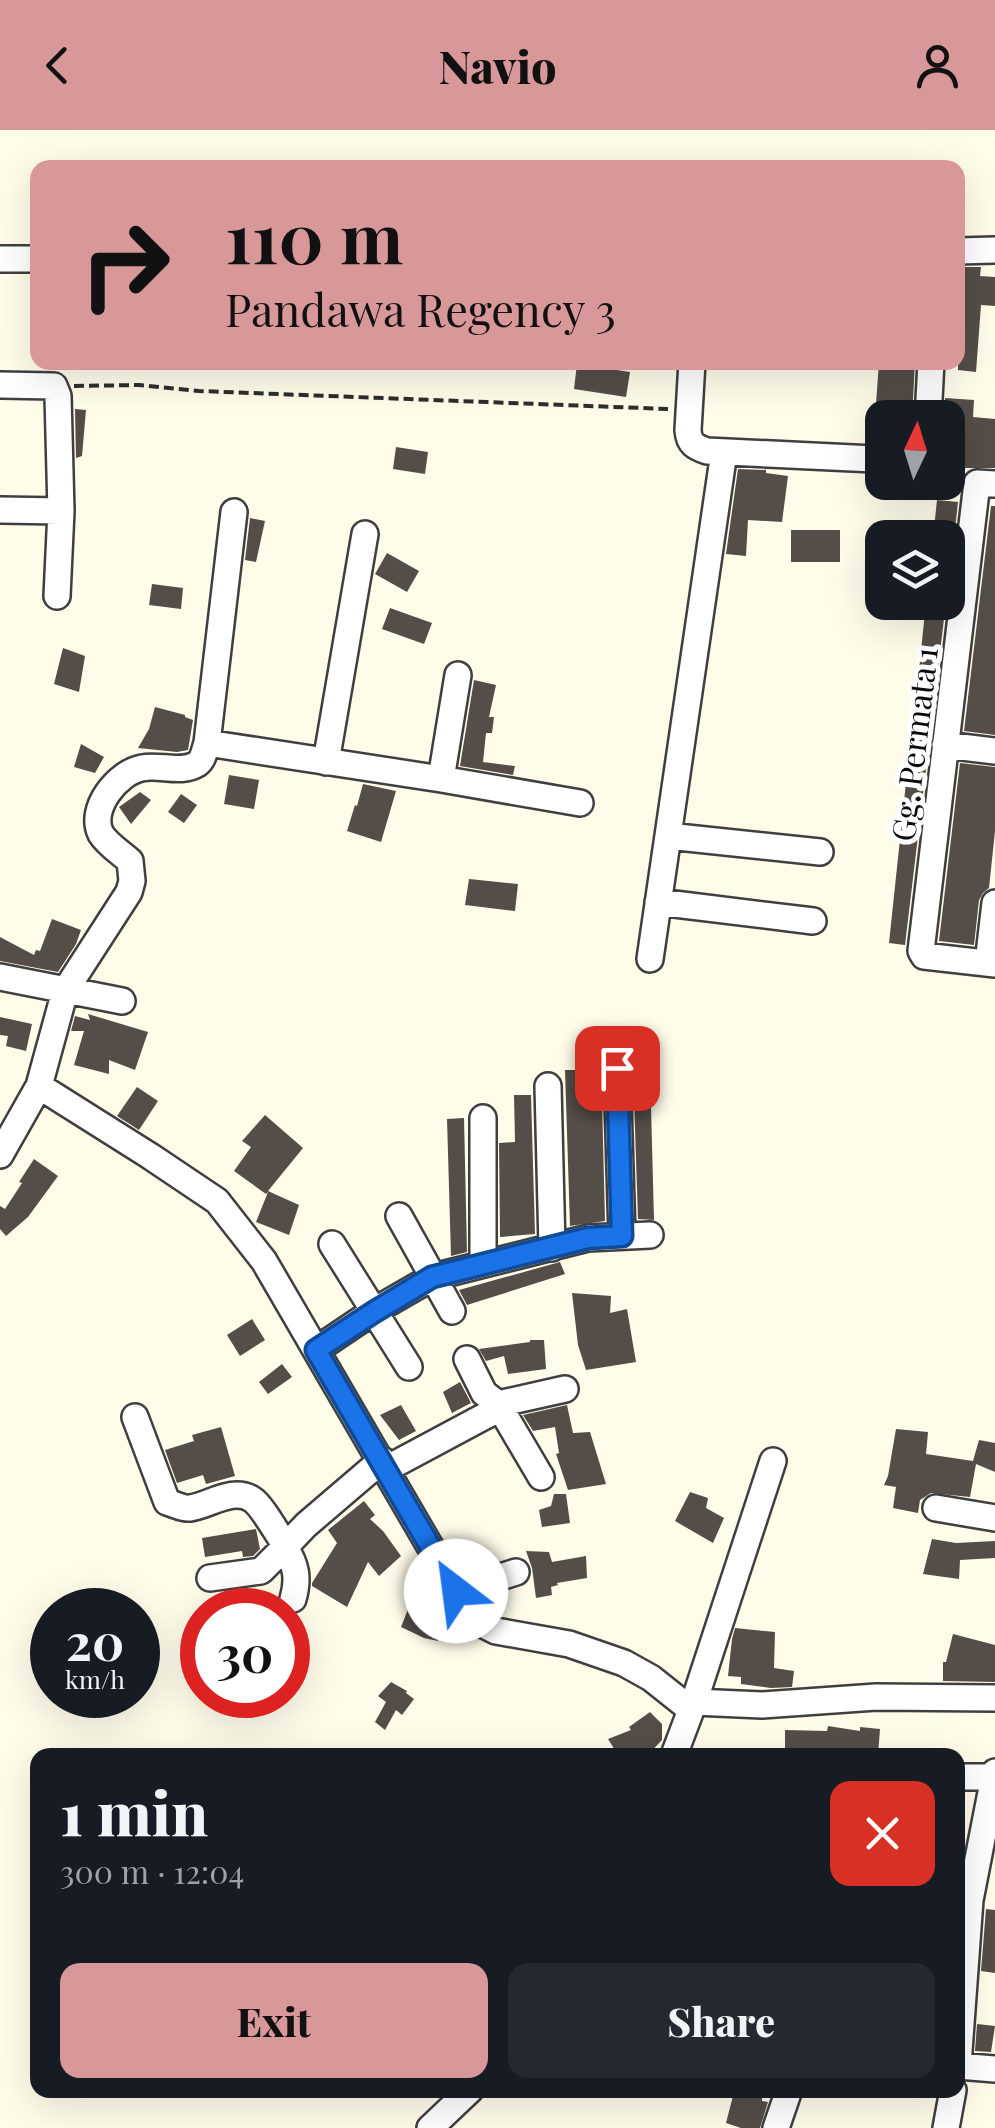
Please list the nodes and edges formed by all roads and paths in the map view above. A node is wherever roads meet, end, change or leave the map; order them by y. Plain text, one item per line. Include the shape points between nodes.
1 (995, 250) edge
2 (965, 252) edge
3 (0, 258) edge
4 (30, 260) edge
5 (692, 370) edge
6 (931, 370) edge
7 (0, 385) edge
8 (54, 386) junction
9 (929, 400) edge
10 (689, 410) junction
11 (724, 452) junction
12 (865, 459) edge
13 (986, 484) edge
14 (0, 510) edge
15 (61, 510) junction
16 (234, 512) dead end
17 (365, 534) dead end
18 (57, 596) dead end
19 (458, 675) dead end
20 (206, 743) junction
21 (945, 745) junction
22 (995, 751) edge
23 (326, 762) junction
24 (441, 778) junction
25 (580, 802) dead end
26 (668, 836) junction
27 (820, 852) dead end
28 (658, 902) junction
29 (995, 904) edge
30 (814, 921) dead end
31 (650, 959) dead end
32 (992, 963) edge
33 (0, 977) edge
34 (65, 990) junction
35 (122, 1001) dead end
36 (617, 1068) dead end
37 (38, 1086) junction
38 (548, 1086) dead end
39 (483, 1118) dead end
40 (0, 1153) edge
41 (399, 1216) dead end
42 (650, 1234) dead end
43 (622, 1236) junction
44 (332, 1244) dead end
45 (552, 1248) junction
46 (483, 1263) junction
47 (432, 1277) junction
48 (452, 1311) dead end
49 (374, 1312) junction
50 (316, 1350) junction
51 (467, 1359) dead end
52 (408, 1366) dead end
53 (565, 1389) dead end
54 (498, 1404) junction
55 (135, 1417) dead end
56 (773, 1461) dead end
57 (384, 1465) junction
58 (541, 1477) dead end
59 (936, 1508) dead end
60 (995, 1518) edge
61 (286, 1546) junction
62 (516, 1572) dead end
63 (210, 1578) dead end
64 (295, 1588) edge
65 (456, 1591) junction
66 (995, 1698) edge
67 (692, 1706) junction
68 (677, 1748) edge
69 (995, 1774) edge
70 (965, 1776) edge
71 (974, 1900) edge
72 (965, 1993) edge
73 (965, 2066) edge
74 (995, 2070) edge
75 (462, 2098) edge
76 (786, 2098) edge
77 (952, 2098) edge
78 (430, 2128) edge
79 (776, 2128) edge
80 (946, 2128) edge

1 - 2 street
3 - 4 street
5 - 10 street
6 - 9 street
7 - 8 street
8 - 10 path
8 - 15 street
10 - 11 street via 689,440
11 - 12 street
11 - 26 street
13 - 21 street, Gg. Permata 1
14 - 15 street
15 - 18 street
16 - 20 street
17 - 23 street
19 - 24 street
20 - 23 street
20 - 34 street via 196,765 140,768 105,798 98,813 102,836 130,861 132,881
21 - 22 street
21 - 32 street, Gg. Permata 1 via 922,954
23 - 24 street
24 - 25 street
26 - 27 street
26 - 28 street
28 - 30 street
28 - 31 street
29 - 32 street
33 - 34 street
34 - 35 street
34 - 37 street
36 - 43 street
37 - 40 street
37 - 50 street via 217,1202 264,1261
38 - 45 street
39 - 46 street
41 - 47 street
42 - 43 street
43 - 45 street
44 - 49 street
45 - 46 street
46 - 47 street
47 - 48 street
47 - 49 street
49 - 50 street
49 - 52 street
50 - 57 street
51 - 54 street via 484,1393
53 - 54 street
54 - 57 street
54 - 58 street
55 - 61 street via 166,1502 192,1508 248,1497
56 - 67 street
57 - 61 street
57 - 65 street
59 - 60 street
61 - 63 street via 261,1571
61 - 64 street
62 - 65 street
65 - 67 street via 480,1623 496,1631 569,1644 624,1664
66 - 67 street
67 - 68 street
69 - 70 street
69 - 71 street
71 - 72 street
73 - 74 street
75 - 78 street
76 - 79 street
77 - 80 street

